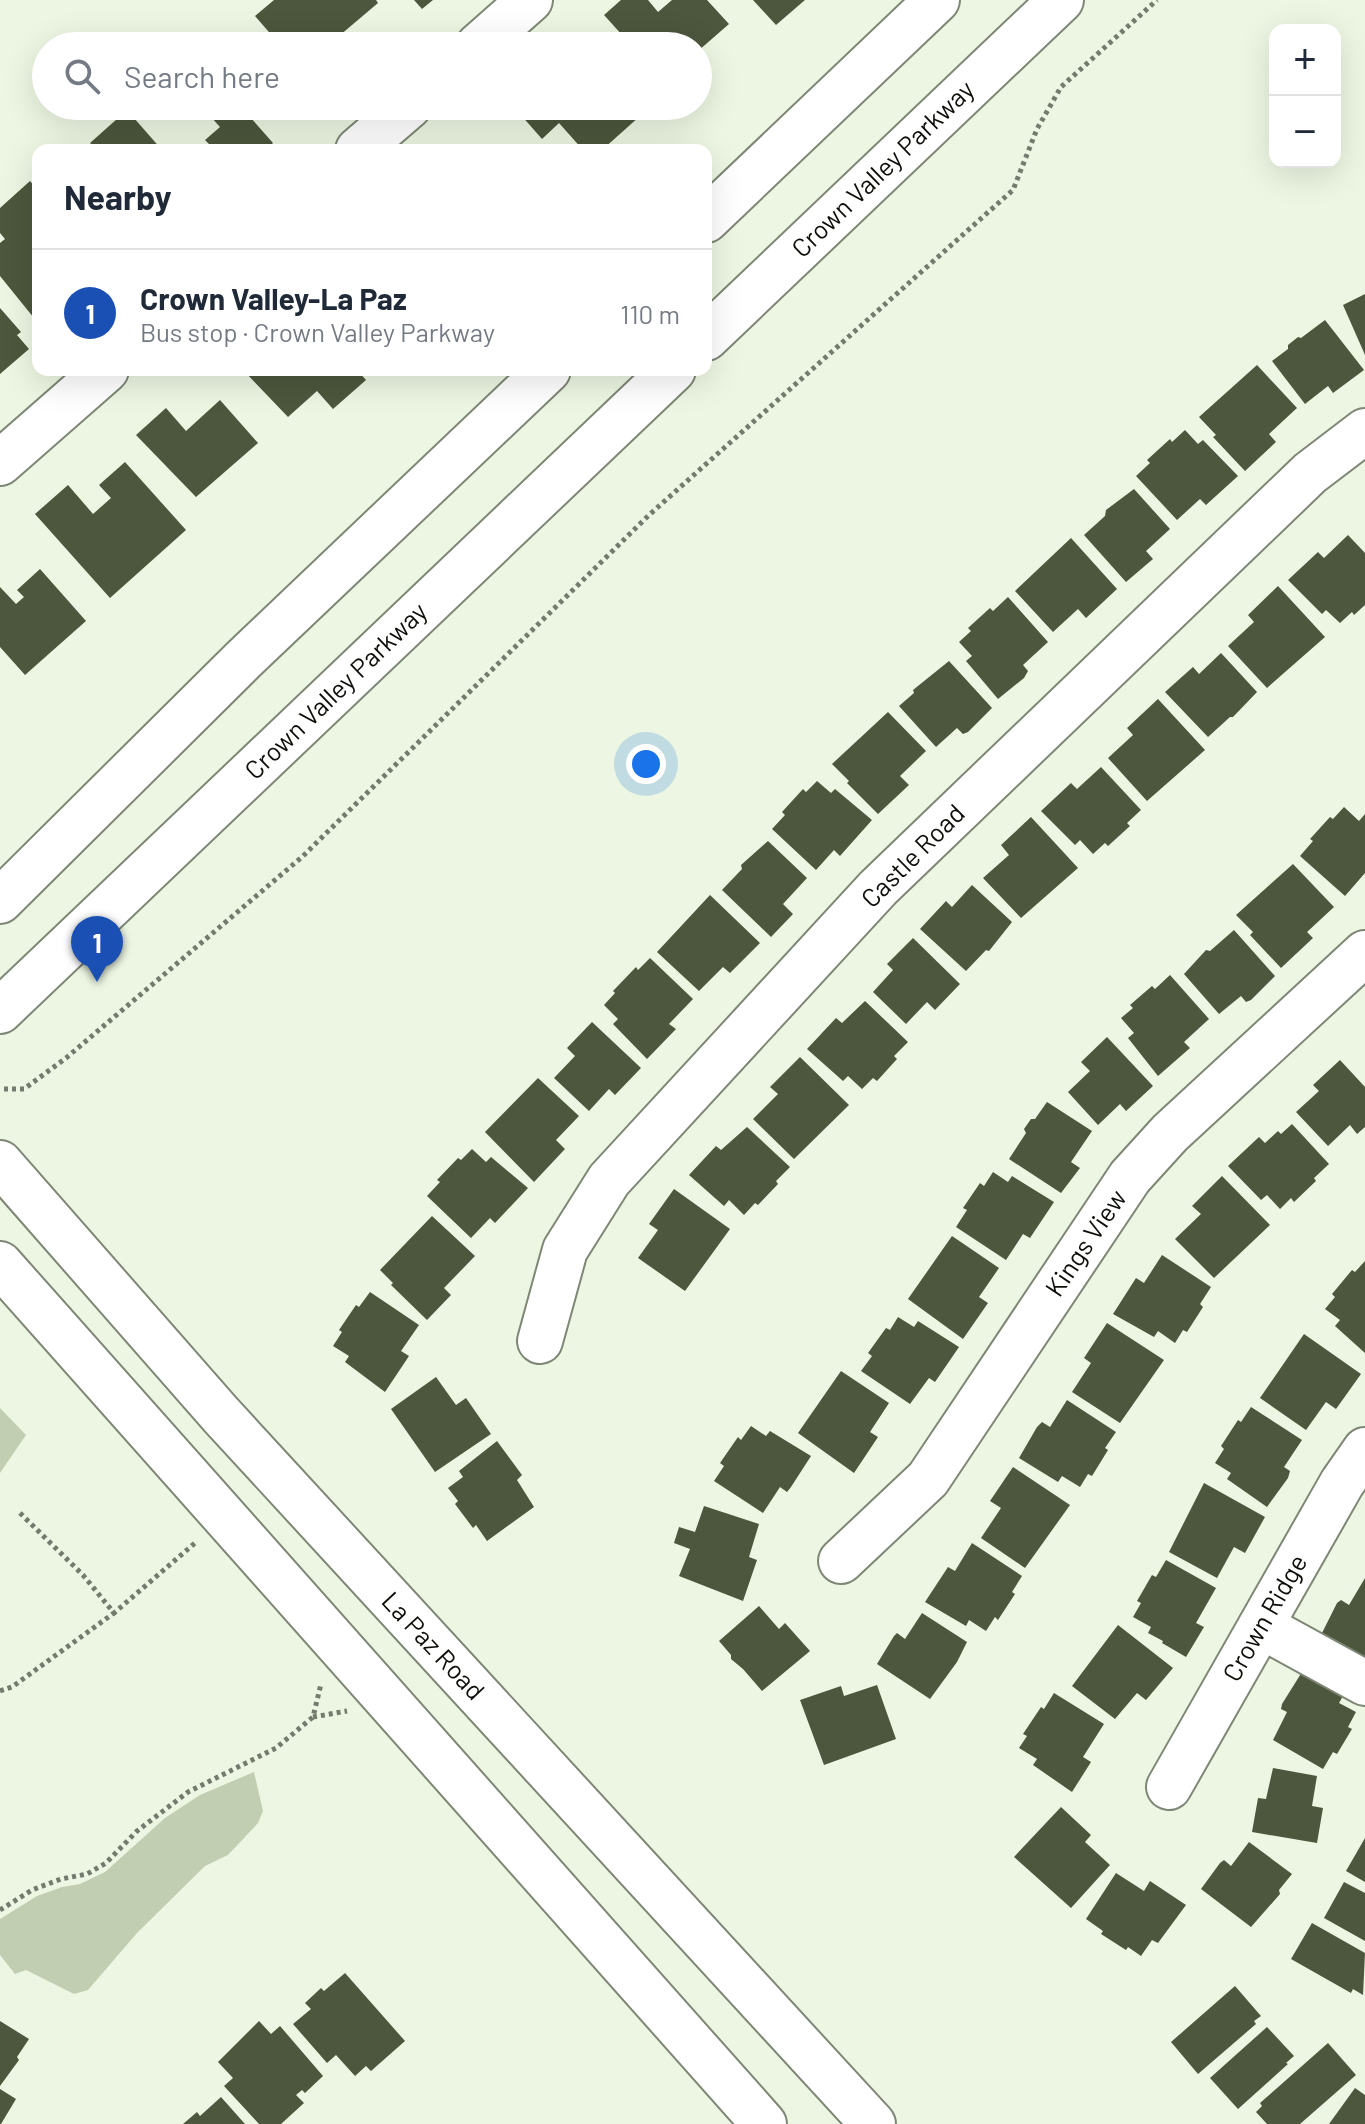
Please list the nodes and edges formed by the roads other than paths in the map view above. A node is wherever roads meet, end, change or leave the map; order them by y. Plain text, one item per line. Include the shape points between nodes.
1 (530, 0) edge
2 (937, 0) edge
3 (1061, 0) edge
4 (494, 32) edge
5 (393, 120) edge
6 (365, 144) edge
7 (712, 214) edge
8 (712, 332) edge
9 (99, 376) edge
10 (542, 376) edge
11 (667, 376) edge
12 (1365, 431) edge
13 (0, 463) edge
14 (0, 901) edge
15 (1358, 974) edge
16 (0, 1011) edge
17 (0, 1163) edge
18 (0, 1264) edge
19 (540, 1341) dead end
20 (1365, 1450) edge
21 (841, 1561) dead end
22 (1261, 1626) junction
23 (1365, 1683) edge
24 (1169, 1787) dead end
25 (764, 2124) edge
26 (873, 2124) edge

1 - 4 main road
2 - 7 main road
3 - 8 main road, Crown Valley Parkway
5 - 6 main road
9 - 13 main road
10 - 14 main road
11 - 16 main road, Crown Valley Parkway
12 - 19 main road, Castle Road via 1310,473 878,888 609,1180 565,1250
15 - 21 main road, Kings View via 1170,1133 1130,1177 928,1479
17 - 26 main road, La Paz Road via 231,1426
18 - 25 main road
20 - 22 main road, Crown Ridge
22 - 23 main road
22 - 24 main road, Crown Ridge

